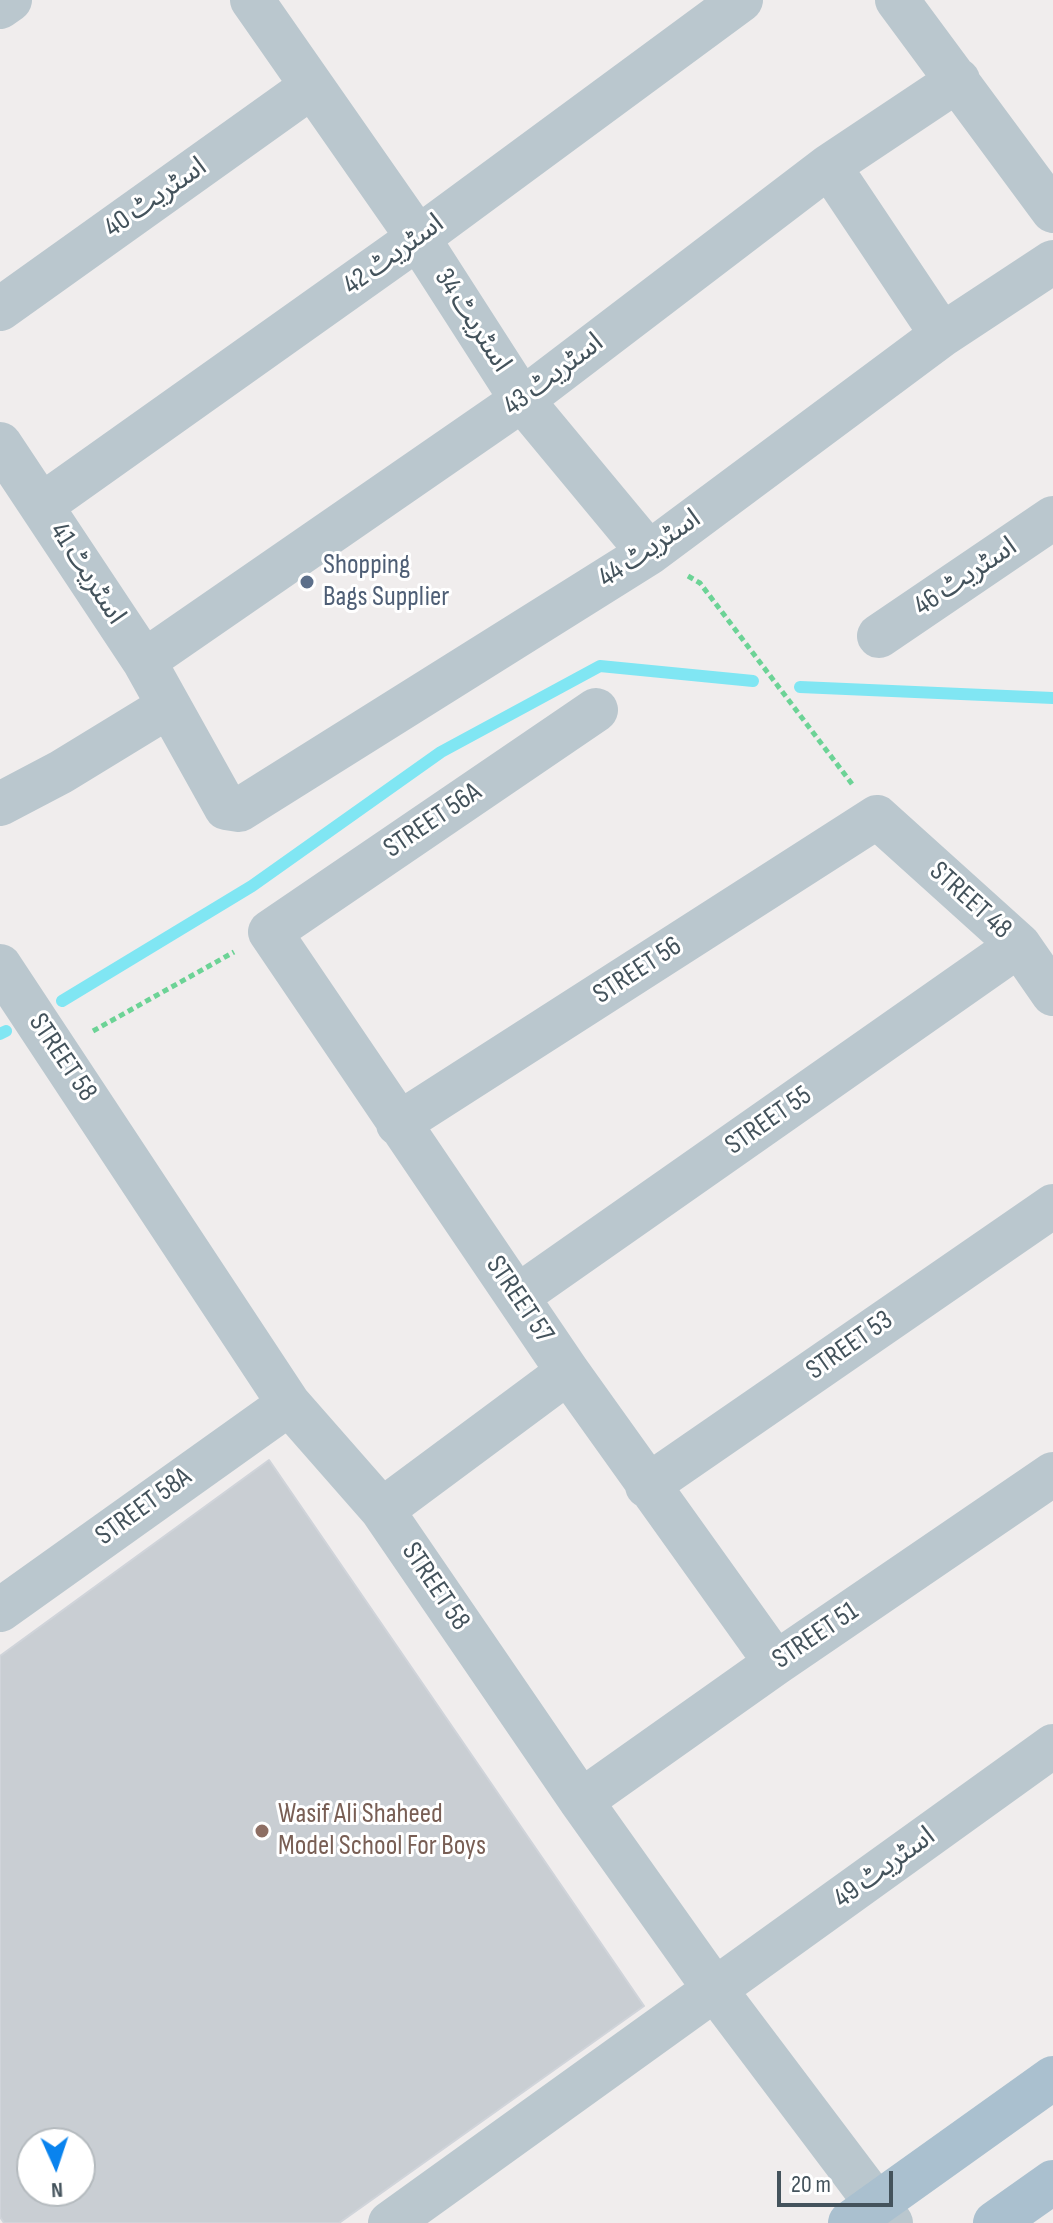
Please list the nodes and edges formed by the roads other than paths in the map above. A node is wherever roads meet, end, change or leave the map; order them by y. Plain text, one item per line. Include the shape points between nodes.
1 (10, 0) edge
2 (252, 0) edge
3 (741, 0) edge
4 (897, 0) edge
5 (0, 7) edge
6 (958, 80) junction
7 (311, 87) junction
8 (829, 166) junction
9 (1053, 211) edge
10 (418, 238) junction
11 (1053, 262) edge
12 (0, 309) edge
13 (942, 335) junction
14 (522, 400) junction
15 (0, 444) edge
16 (42, 505) junction
17 (1053, 518) edge
18 (649, 553) junction
19 (879, 636) dead end
20 (144, 661) junction
21 (169, 706) junction
22 (596, 710) dead end
23 (0, 804) edge
24 (231, 811) joint
25 (877, 817) joint
26 (270, 932) joint
27 (1019, 945) junction
28 (0, 966) edge
29 (1050, 983) edge
30 (398, 1124) junction
31 (1053, 1206) edge
32 (518, 1296) junction
33 (568, 1372) junction
34 (289, 1404) junction
35 (1053, 1474) edge
36 (647, 1486) junction
37 (382, 1510) junction
38 (0, 1610) edge
39 (776, 1663) junction
40 (1053, 1746) edge
41 (581, 1801) junction
42 (716, 1991) junction
43 (1053, 2078) edge
44 (1053, 2182) edge
45 (873, 2217) edge
46 (390, 2223) edge
47 (995, 2223) edge

1 - 5 street
2 - 7 street, اسٹریٹ 34
3 - 10 street, اسٹریٹ 42
4 - 6 street
6 - 8 street, اسٹریٹ 43
6 - 9 street
7 - 10 street, اسٹریٹ 34
7 - 12 street, اسٹریٹ 40
8 - 13 street
8 - 14 street, اسٹریٹ 43
10 - 14 street, اسٹریٹ 34
10 - 16 street, اسٹریٹ 42
11 - 13 street, اسٹریٹ 44
13 - 18 street, اسٹریٹ 44
14 - 18 street, اسٹریٹ 34
14 - 20 street, اسٹریٹ 43
15 - 16 street, اسٹریٹ 41
16 - 20 street, اسٹریٹ 41
17 - 19 street, اسٹریٹ 46
18 - 24 street, اسٹریٹ 44
20 - 21 street, اسٹریٹ 41
21 - 23 street
21 - 24 street, اسٹریٹ 41
22 - 26 street, STREET 56A
25 - 27 street, STREET 48
25 - 30 street, STREET 56
26 - 30 street, STREET 57
27 - 29 street, STREET 48
27 - 32 street, STREET 55
28 - 34 street, STREET 58
30 - 32 street, STREET 57
31 - 36 street, STREET 53
32 - 33 street, STREET 57
33 - 36 street, STREET 57
33 - 37 street
34 - 37 street, STREET 58
34 - 38 street, STREET 58A
35 - 39 street, STREET 51
36 - 39 street, STREET 57
37 - 41 street, STREET 58
39 - 41 street, STREET 51
40 - 42 street, اسٹریٹ 49
41 - 42 street, STREET 58
42 - 45 street, STREET 58
42 - 46 street, اسٹریٹ 49
43 - 45 main road
44 - 47 main road

